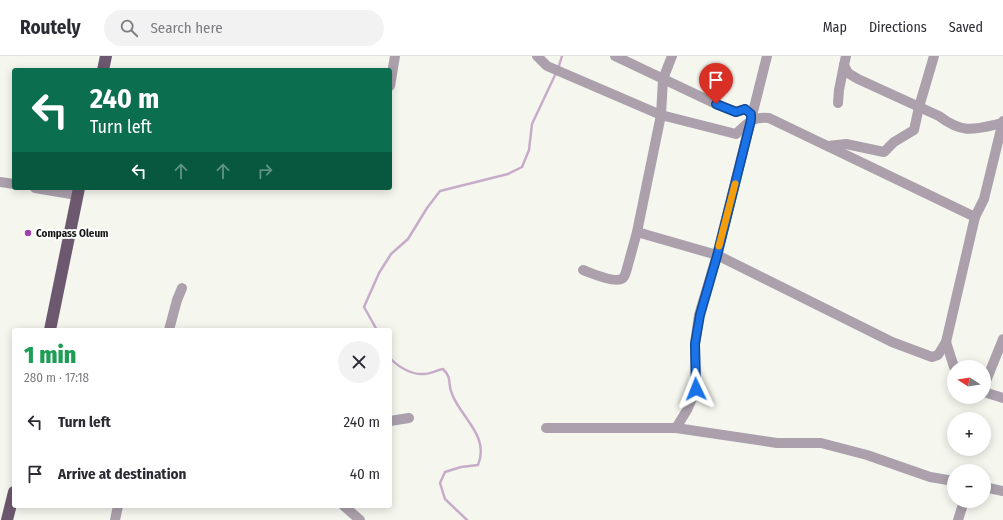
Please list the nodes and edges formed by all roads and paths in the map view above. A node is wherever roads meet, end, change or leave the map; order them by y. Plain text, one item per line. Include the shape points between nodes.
1 (106, 56) edge
2 (395, 56) edge
3 (537, 56) edge
4 (615, 56) edge
5 (672, 56) edge
6 (767, 56) edge
7 (934, 56) edge
8 (845, 60) edge
9 (103, 68) edge
10 (392, 74) edge
11 (663, 79) junction
12 (838, 103) dead end
13 (919, 107) junction
14 (661, 115) junction
15 (751, 117) junction
16 (1003, 123) edge
17 (828, 146) junction
18 (0, 182) edge
19 (12, 184) edge
20 (56, 190) edge
21 (78, 192) edge
22 (975, 217) junction
23 (637, 232) junction
24 (717, 256) junction
25 (583, 270) dead end
26 (182, 288) dead end
27 (50, 328) edge
28 (170, 328) edge
29 (1003, 339) edge
30 (946, 342) junction
31 (952, 360) edge
32 (991, 369) edge
33 (991, 394) edge
34 (1003, 398) edge
35 (408, 418) dead end
36 (392, 421) edge
37 (546, 428) dead end
38 (676, 428) junction
39 (947, 480) edge
40 (991, 488) edge
41 (1003, 491) edge
42 (12, 500) edge
43 (118, 508) edge
44 (346, 508) edge
45 (962, 508) edge
46 (7, 520) edge
47 (115, 520) edge
48 (360, 520) edge
49 (958, 520) edge

1 - 9 main road
2 - 10 street
3 - 14 street via 547,66
4 - 11 street
5 - 11 street
6 - 15 street
7 - 13 street
8 - 12 street
8 - 13 street via 848,73
11 - 14 street
11 - 15 street via 736,112 745,109
13 - 16 street via 939,116 950,125 972,130
13 - 17 street via 914,130 894,142 884,152 846,144
14 - 15 street via 736,134
14 - 23 street
15 - 17 street via 769,118
15 - 24 street
16 - 22 street via 984,199
17 - 22 street
18 - 19 street
20 - 21 street
21 - 27 main road
22 - 30 street
23 - 24 street
23 - 25 street via 623,278 612,280
24 - 30 street via 920,354 932,357 938,355
24 - 38 street via 700,315 695,344 696,389
26 - 28 street
29 - 32 street
30 - 31 street
33 - 34 street
35 - 36 street
37 - 38 street
38 - 39 street via 777,443 821,443 867,455 930,477
40 - 41 street
42 - 46 main road
43 - 47 street
44 - 48 street
45 - 49 street

